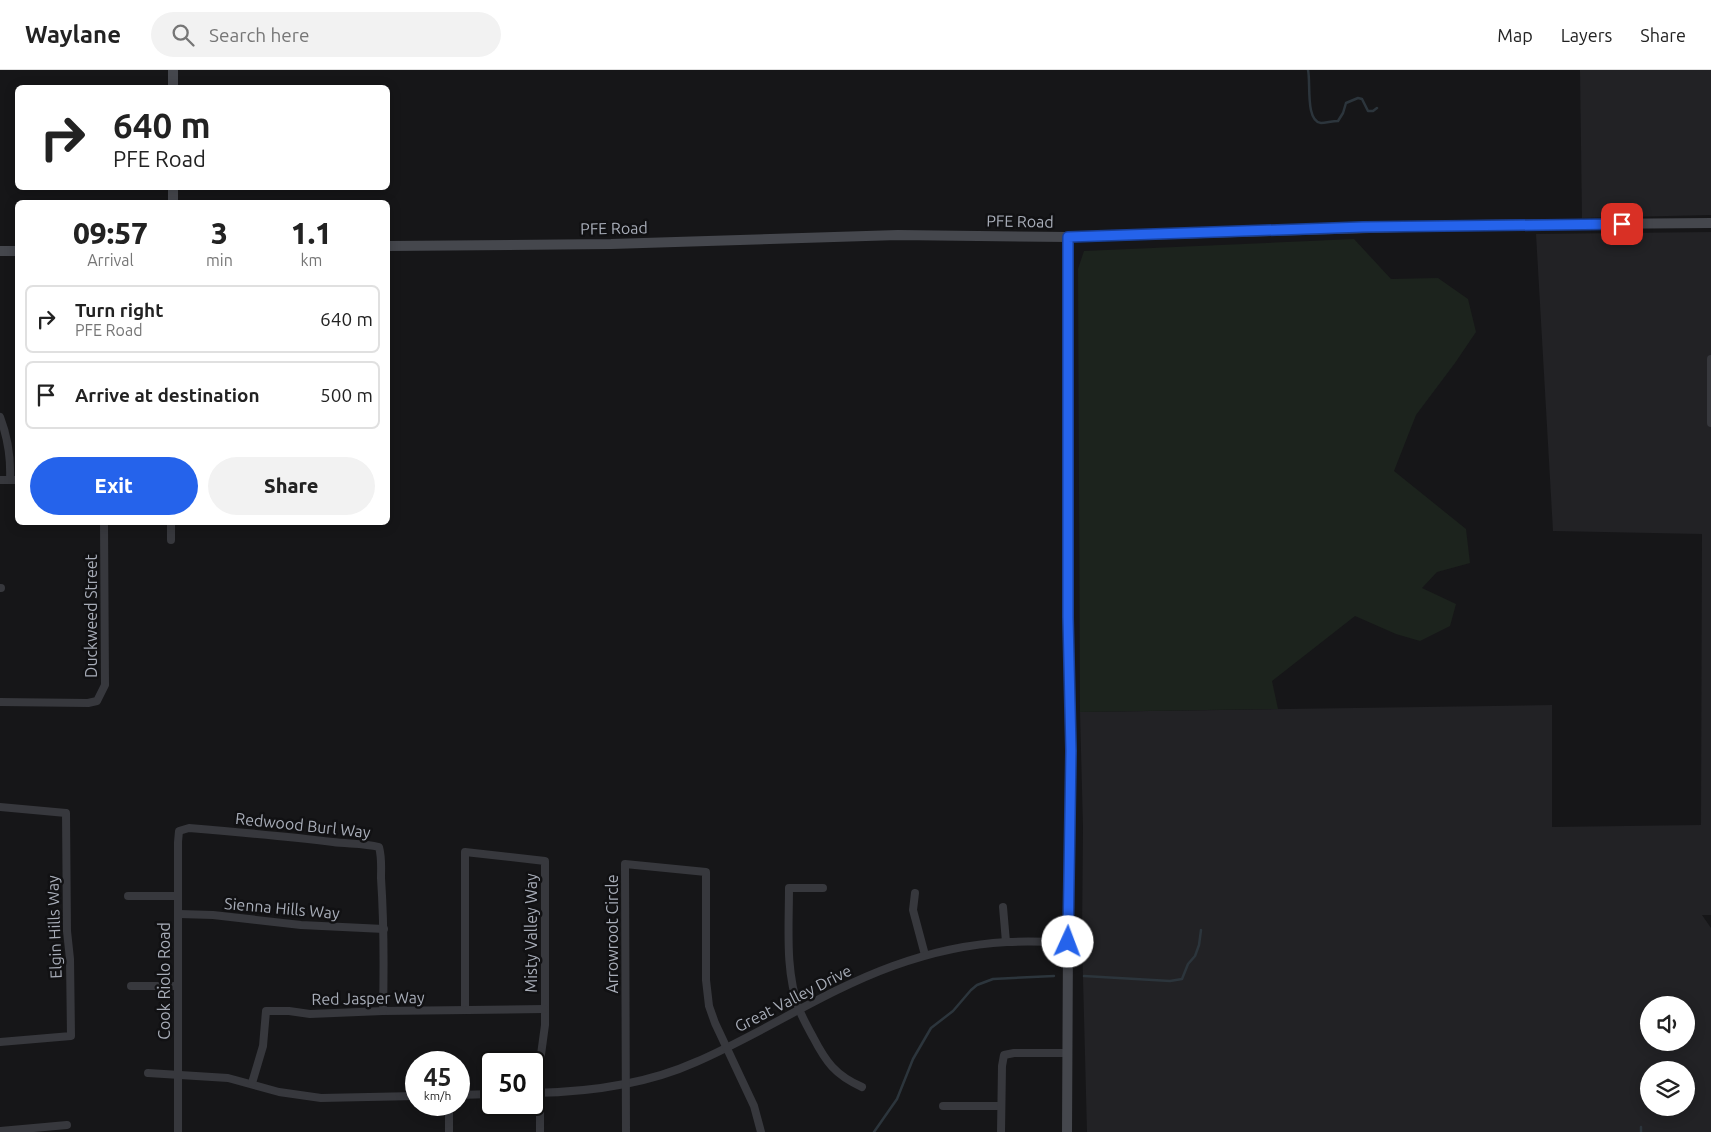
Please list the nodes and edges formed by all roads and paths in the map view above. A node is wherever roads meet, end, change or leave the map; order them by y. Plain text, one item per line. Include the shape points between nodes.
1 (173, 70) edge
2 (173, 85) edge
3 (1711, 224) edge
4 (1068, 237) junction
5 (390, 246) edge
6 (0, 251) edge
7 (15, 251) edge
8 (1711, 359) edge
9 (0, 417) edge
10 (1711, 423) edge
11 (0, 480) edge
12 (14, 480) edge
13 (104, 525) edge
14 (171, 525) edge
15 (171, 540) dead end
16 (0, 702) edge
17 (0, 807) edge
18 (179, 831) joint
19 (824, 888) dead end
20 (915, 893) dead end
21 (128, 896) dead end
22 (178, 896) junction
23 (1003, 908) dead end
24 (179, 914) junction
25 (384, 929) junction
26 (1006, 942) junction
27 (1068, 942) junction
28 (925, 956) junction
29 (131, 986) dead end
30 (178, 986) junction
31 (544, 1009) junction
32 (799, 1009) junction
33 (465, 1010) junction
34 (384, 1011) junction
35 (0, 1042) edge
36 (726, 1047) junction
37 (541, 1051) edge
38 (1067, 1053) junction
39 (148, 1073) dead end
40 (179, 1074) junction
41 (252, 1083) junction
42 (625, 1084) junction
43 (862, 1087) dead end
44 (545, 1093) edge
45 (405, 1096) edge
46 (942, 1106) dead end
47 (1001, 1106) junction
48 (449, 1116) edge
49 (539, 1116) edge
50 (67, 1125) dead end
51 (0, 1131) edge
52 (178, 1132) edge
53 (449, 1132) edge
54 (540, 1132) edge
55 (626, 1132) edge
56 (761, 1132) edge
57 (1001, 1132) edge
58 (1067, 1132) edge

1 - 2 main road
3 - 4 main road, PFE Road via 1363,227
4 - 5 main road, PFE Road via 898,235 611,244
4 - 27 main road via 1071,751
6 - 7 main road
8 - 10 street
9 - 12 street
11 - 12 street
13 - 16 street, Duckweed Street via 105,685 100,696 97,701 88,703
14 - 15 street
17 - 35 street, Elgin Hills Way via 66,813 66,931 70,959 71,1036
18 - 22 street, Cook Riolo Road
18 - 25 street, Redwood Burl Way via 189,828 268,834 379,847
19 - 32 street via 789,888 791,979
20 - 28 street via 913,910
21 - 22 street
22 - 24 street, Cook Riolo Road
23 - 26 street
24 - 25 street, Sienna Hills Way
24 - 30 street, Cook Riolo Road
25 - 34 street, Redwood Burl Way
26 - 27 street, Great Valley Drive
26 - 28 street, Great Valley Drive
27 - 38 main road
28 - 32 street, Great Valley Drive via 860,980
29 - 30 street
30 - 40 street, Cook Riolo Road
31 - 33 street, Red Jasper Way
31 - 33 street, Misty Valley Way via 545,861 465,852
31 - 37 street, Misty Valley Way
32 - 36 street, Great Valley Drive
32 - 43 street via 830,1066
33 - 34 street, Red Jasper Way
34 - 41 street, Red Jasper Way via 310,1014 266,1011 263,1046
36 - 42 street, Great Valley Drive via 669,1073
36 - 42 street, Arrowroot Circle via 714,1023 707,994 706,872 625,864
36 - 56 street via 754,1106
38 - 47 street via 1004,1055
38 - 58 main road
39 - 40 street
40 - 41 street
40 - 52 street, Cook Riolo Road
41 - 45 street via 279,1092 321,1098
42 - 44 street, Great Valley Drive via 579,1092
42 - 55 street
46 - 47 street
47 - 57 street
48 - 53 street
49 - 54 street, Misty Valley Way
50 - 51 street

